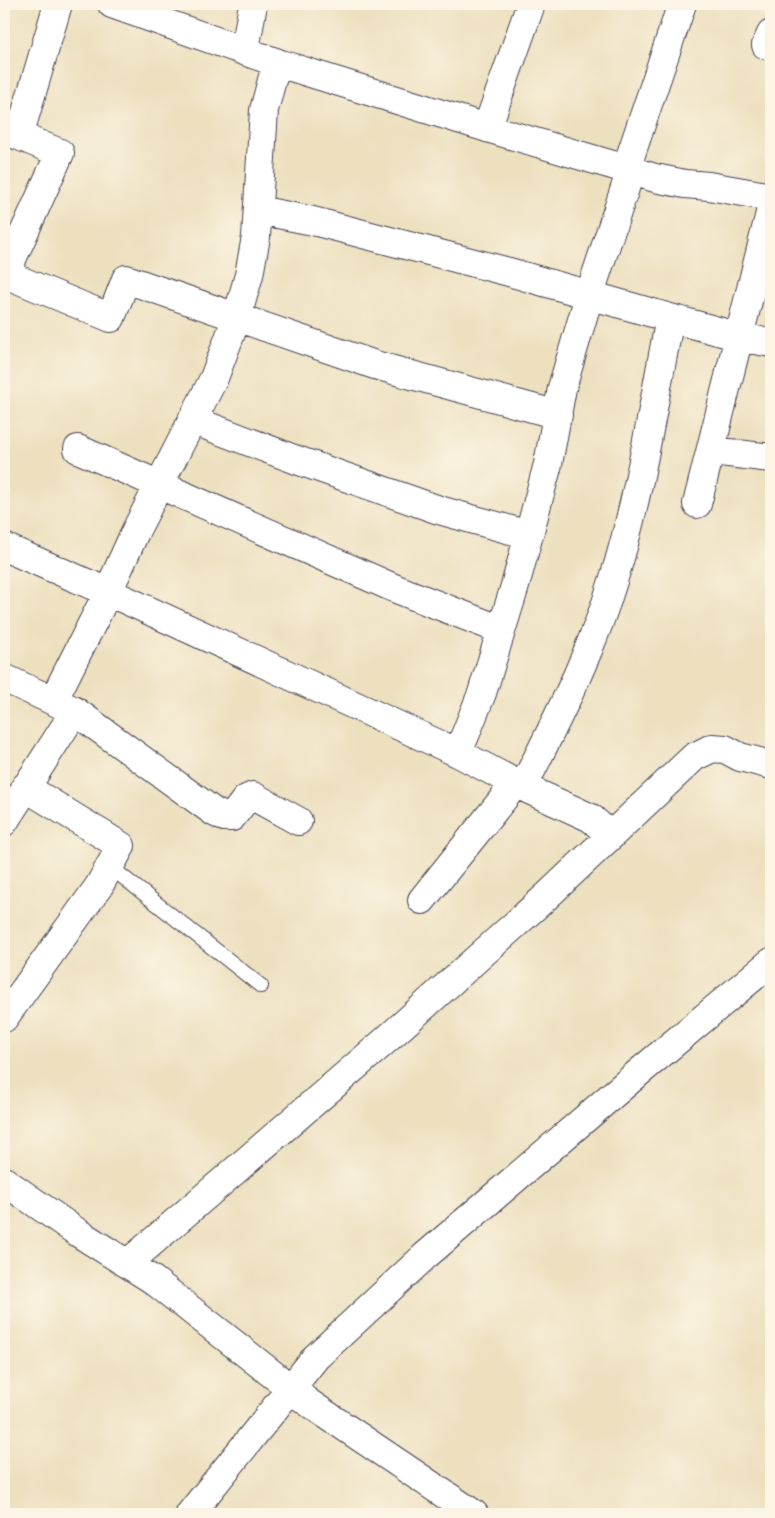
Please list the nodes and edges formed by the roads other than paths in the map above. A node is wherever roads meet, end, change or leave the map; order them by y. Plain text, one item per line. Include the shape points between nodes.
1 (58, 4) edge
2 (112, 4) edge
3 (253, 4) edge
4 (531, 4) edge
5 (682, 4) edge
6 (245, 50) junction
7 (278, 62) junction
8 (487, 128) junction
9 (11, 133) edge
10 (628, 170) junction
11 (771, 197) edge
12 (771, 209) edge
13 (258, 210) junction
14 (5, 276) edge
15 (590, 296) junction
16 (237, 317) junction
17 (670, 318) junction
18 (740, 337) junction
19 (771, 343) edge
20 (558, 415) junction
21 (192, 420) junction
22 (78, 448) dead end
23 (712, 451) junction
24 (771, 458) edge
25 (159, 484) junction
26 (697, 504) dead end
27 (529, 535) junction
28 (4, 547) edge
29 (108, 592) junction
30 (501, 630) junction
31 (4, 678) edge
32 (64, 706) junction
33 (458, 753) junction
34 (771, 766) edge
35 (520, 785) junction
36 (25, 787) junction
37 (298, 821) dead end
38 (4, 822) edge
39 (611, 836) junction
40 (109, 866) junction
41 (422, 900) dead end
42 (771, 962) edge
43 (261, 986) dead end
44 (4, 1018) edge
45 (4, 1180) edge
46 (128, 1263) junction
47 (291, 1388) junction
48 (190, 1514) edge
49 (474, 1514) edge

1 - 9 street
2 - 6 street
3 - 6 street
4 - 8 street
5 - 10 street
6 - 7 street
7 - 8 street
7 - 13 street via 264,110
8 - 10 street
9 - 14 street via 60,153
10 - 11 street via 685,184
10 - 15 street
12 - 18 street
13 - 15 street via 500,269
13 - 16 street via 256,237
14 - 16 street via 111,318 126,279
15 - 17 street
15 - 20 street via 562,388
16 - 20 street via 375,364
16 - 21 street via 214,378
17 - 18 street
17 - 35 street via 630,519 614,578 583,664
18 - 19 street
18 - 23 street
20 - 27 street
21 - 25 street
21 - 27 street via 439,510
22 - 25 street
23 - 24 street
23 - 26 street
25 - 29 street
25 - 30 street via 394,588
27 - 30 street
28 - 29 street
29 - 32 street
29 - 33 street
30 - 33 street via 482,693
31 - 32 street
32 - 36 street
32 - 37 street via 224,817 232,817 246,799 253,796
33 - 35 street
34 - 39 street via 725,749 712,748 694,757
35 - 39 street via 591,818
35 - 41 street
36 - 38 street
36 - 40 street via 121,846
39 - 46 street via 385,1041
40 - 43 lane
40 - 44 street via 99,886
42 - 47 street via 425,1256 316,1357
45 - 46 street via 76,1232
46 - 47 street
47 - 48 street
47 - 49 street

